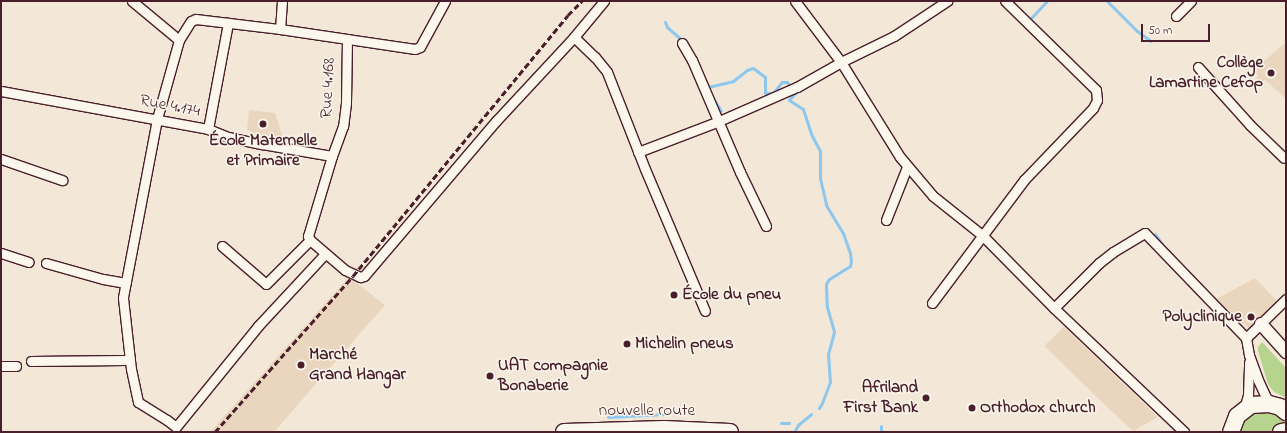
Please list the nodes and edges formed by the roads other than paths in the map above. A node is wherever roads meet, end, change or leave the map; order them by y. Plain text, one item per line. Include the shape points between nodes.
1 (132, 1) edge
2 (282, 1) edge
3 (446, 1) edge
4 (604, 1) edge
5 (795, 1) edge
6 (948, 1) edge
7 (1005, 1) edge
8 (1191, 1) edge
9 (1176, 16) dead end
10 (228, 22) junction
11 (280, 29) junction
12 (574, 37) junction
13 (347, 39) junction
14 (179, 40) junction
15 (682, 43) dead end
16 (841, 62) junction
17 (1198, 67) dead end
18 (1, 91) edge
19 (157, 119) junction
20 (719, 121) junction
21 (208, 130) junction
22 (638, 152) junction
23 (332, 156) junction
24 (1285, 158) edge
25 (1, 160) edge
26 (907, 167) junction
27 (62, 180) dead end
28 (886, 220) dead end
29 (766, 226) dead end
30 (982, 235) junction
31 (310, 240) junction
32 (222, 246) dead end
33 (1, 253) edge
34 (325, 254) junction
35 (29, 262) dead end
36 (46, 263) dead end
37 (126, 283) junction
38 (1286, 300) edge
39 (932, 302) dead end
40 (1054, 308) junction
41 (705, 310) dead end
42 (1262, 324) junction
43 (1246, 338) junction
44 (1286, 352) edge
45 (1249, 355) junction
46 (130, 358) junction
47 (31, 361) dead end
48 (1, 366) edge
49 (16, 366) dead end
50 (1269, 404) junction
51 (1243, 410) junction
52 (1286, 412) edge
53 (1232, 428) edge
54 (1286, 430) edge
55 (564, 432) edge
56 (730, 432) edge
57 (1184, 432) edge
58 (1218, 432) edge
59 (1281, 432) edge

1 - 14 street
2 - 11 street
3 - 13 street, Rue 4.168 via 420,47 415,49
4 - 12 street
5 - 16 street
6 - 16 street via 894,36
7 - 30 street via 1096,90 1097,100 1093,108 1024,180
8 - 9 street
10 - 11 street
10 - 14 street via 196,19 191,21
10 - 21 street
11 - 13 street
12 - 22 street via 607,72
12 - 34 street via 496,121 364,276 360,277 345,270
13 - 23 street, Rue 4.168 via 344,118
14 - 19 street
15 - 20 street
16 - 20 street via 793,90
16 - 26 street
17 - 24 street via 1250,125
18 - 19 street, Rue 4.174
19 - 21 street, Rue 4.174
19 - 37 street
20 - 22 street
20 - 29 street
21 - 23 street, Rue 4.174 via 228,137
22 - 41 street
23 - 31 street, Rue 4.168 via 308,233
25 - 27 street
26 - 28 street
26 - 30 street via 933,196
30 - 39 street
30 - 40 street
31 - 32 street via 266,284
31 - 34 street
33 - 35 street
34 - 46 street via 258,326 176,427 138,402
36 - 37 street
37 - 46 street via 123,304
38 - 42 street
40 - 43 street via 1098,263 1145,233
40 - 57 street
42 - 43 street
42 - 44 main road
43 - 45 street
45 - 50 street
45 - 51 street via 1248,394
46 - 47 street
48 - 49 street
50 - 51 highway via 1260,403
50 - 52 highway
51 - 53 highway
53 - 58 highway
54 - 59 highway
55 - 56 highway, nouvelle route via 664,429

